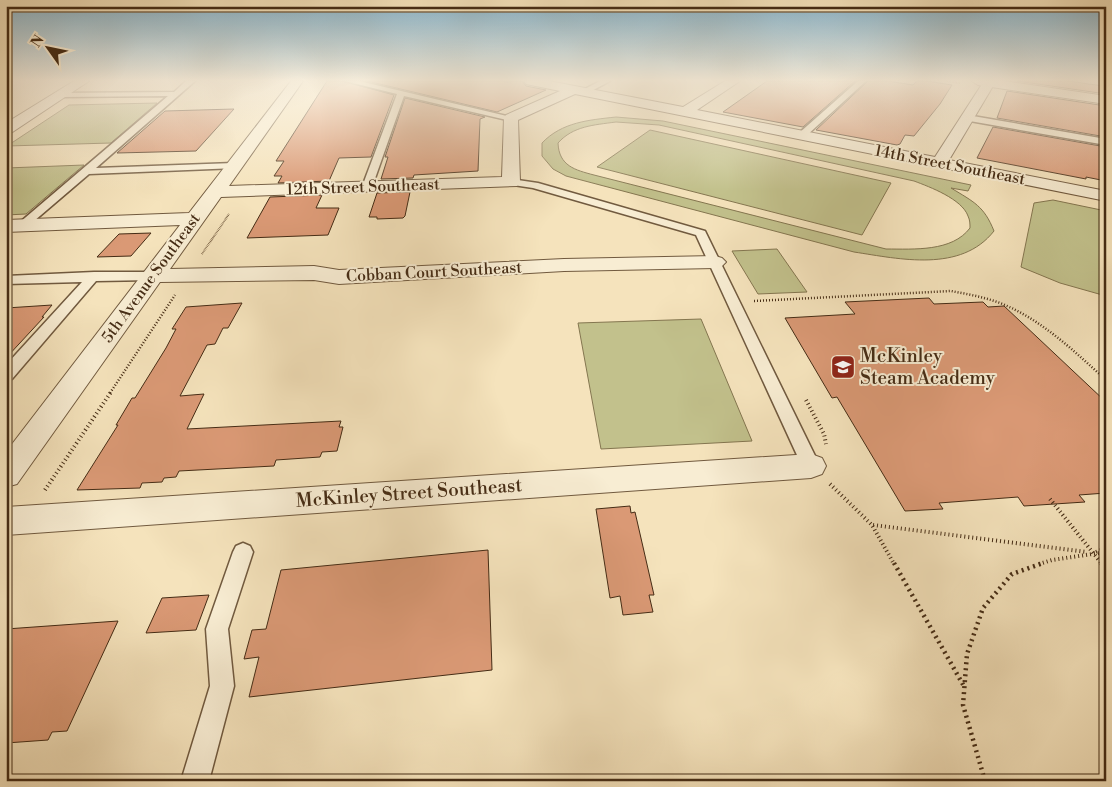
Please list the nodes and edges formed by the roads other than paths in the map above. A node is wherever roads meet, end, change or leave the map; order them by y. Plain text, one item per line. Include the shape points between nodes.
1 (25, 118) edge
2 (148, 118) edge
3 (270, 118) edge
4 (392, 118) edge
5 (511, 118) edge
6 (714, 118) edge
7 (821, 118) edge
8 (967, 118) joint
9 (6, 130) edge
10 (802, 135) junction
11 (1106, 142) edge
12 (939, 162) junction
13 (234, 166) junction
14 (86, 171) junction
15 (511, 182) junction
16 (368, 187) junction
17 (214, 192) junction
18 (1106, 196) edge
19 (194, 219) junction
20 (15, 225) edge
21 (715, 262) junction
22 (94, 276) junction
23 (153, 276) junction
24 (6, 280) edge
25 (6, 375) edge
26 (811, 466) joint
27 (8, 471) edge
28 (6, 521) edge
29 (243, 552) dead end
30 (195, 781) edge

1 - 9 street
2 - 14 lane
3 - 13 street, 5th Avenue Southeast
4 - 16 lane
5 - 15 street
6 - 10 street, 14th Street Southeast
7 - 10 lane
8 - 11 lane
8 - 12 street
10 - 12 street, 14th Street Southeast
12 - 18 street, 14th Street Southeast
13 - 14 lane
13 - 17 street, 5th Avenue Southeast
14 - 20 lane
15 - 16 street, 12th Street Southeast
15 - 21 lane via 534,185 566,198 701,233
16 - 17 street, 12th Street Southeast
17 - 19 street, 5th Avenue Southeast
19 - 20 street
19 - 23 street, 5th Avenue Southeast
21 - 23 street, Cobban Court Southeast via 564,265 339,277 314,272
21 - 26 lane
22 - 23 lane
22 - 24 lane
22 - 25 lane
23 - 27 street, 5th Avenue Southeast
26 - 28 street, McKinley Street Southeast
29 - 30 lane via 217,629 222,686

